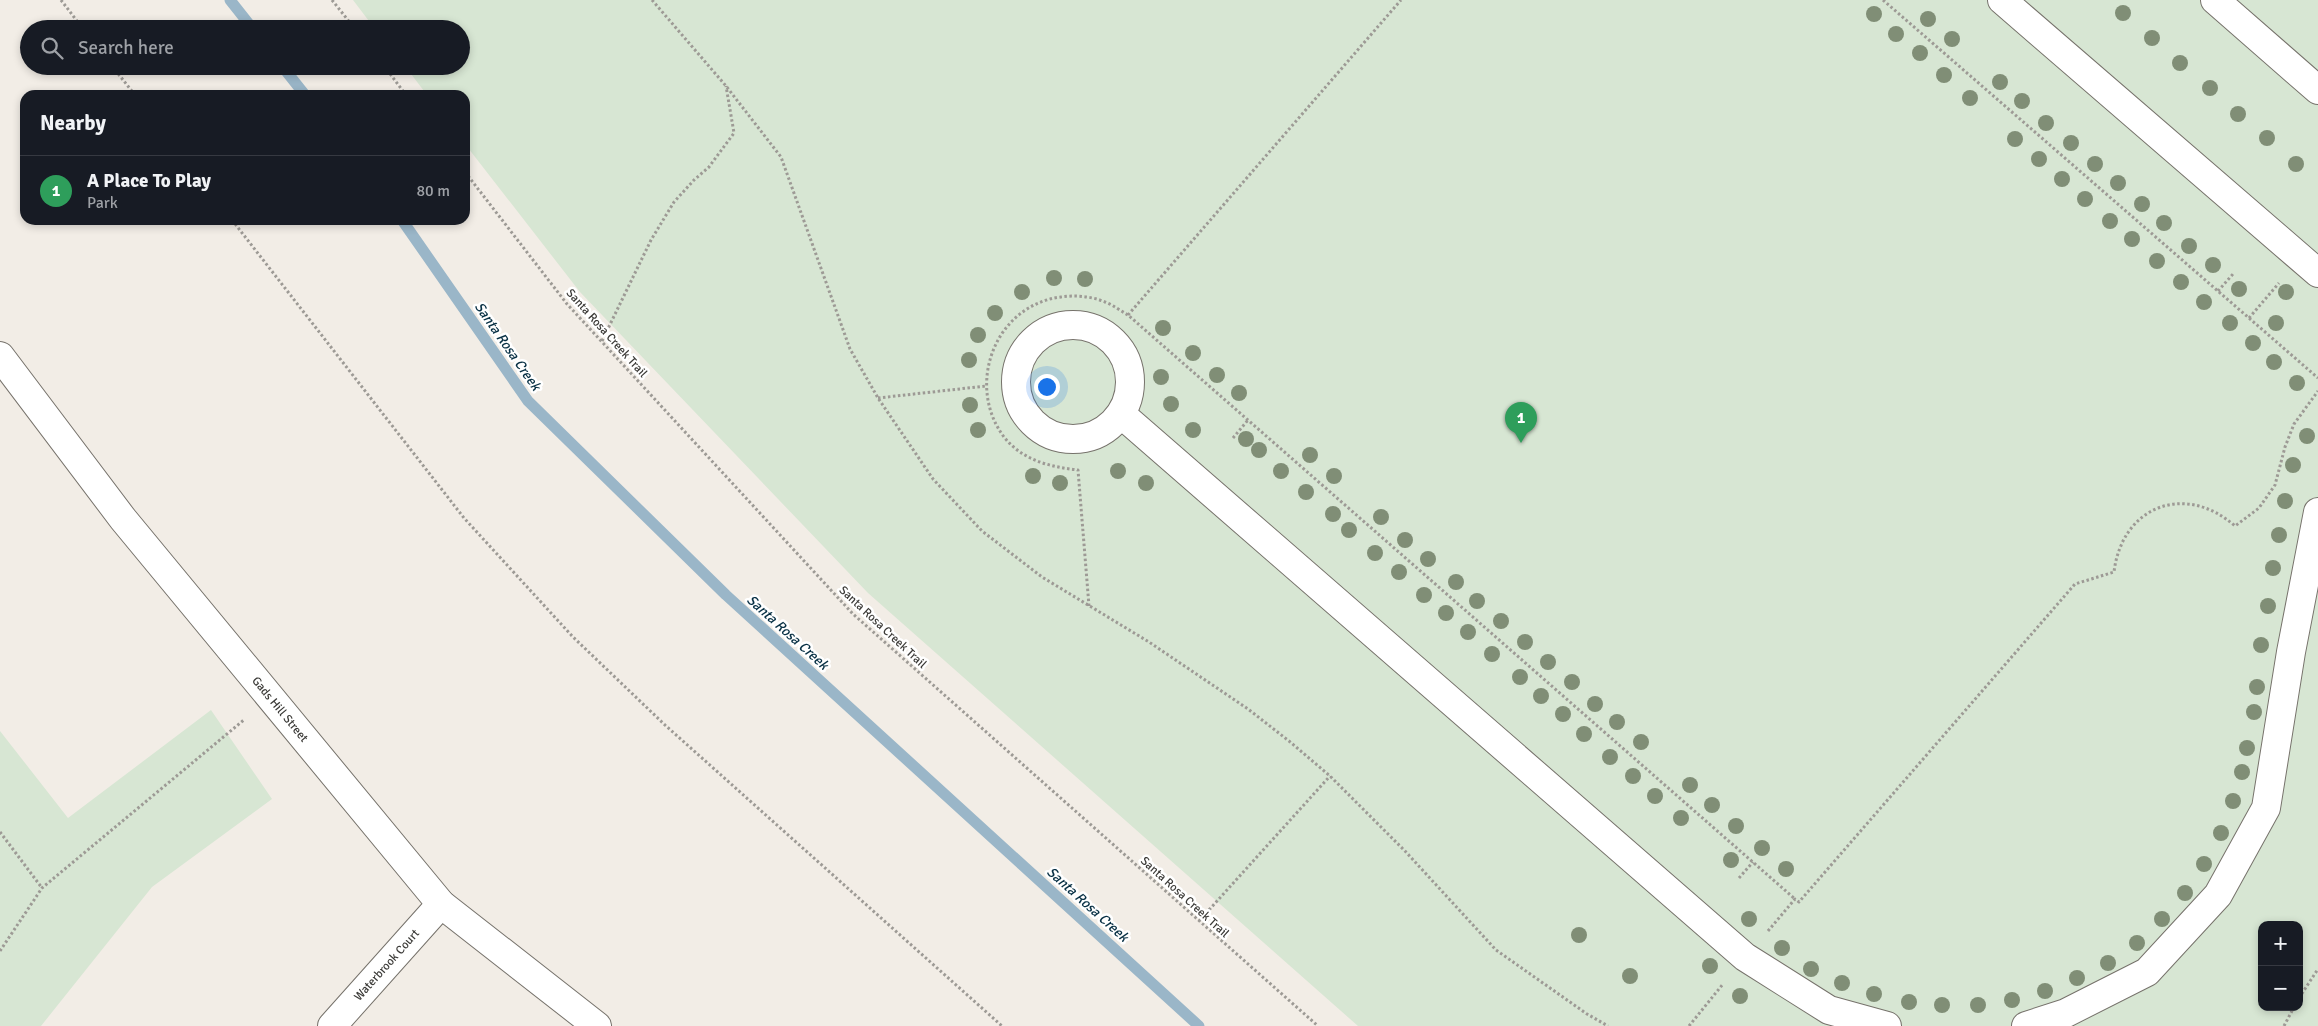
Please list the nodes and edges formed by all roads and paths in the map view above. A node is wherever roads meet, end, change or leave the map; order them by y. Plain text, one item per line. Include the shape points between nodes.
1 (61, 0) edge
2 (332, 0) edge
3 (652, 0) edge
4 (1401, 0) edge
5 (1883, 0) edge
6 (2002, 0) edge
7 (2215, 0) edge
8 (76, 20) edge
9 (348, 20) edge
10 (119, 75) edge
11 (391, 75) edge
12 (726, 86) junction
13 (131, 90) edge
14 (402, 90) edge
15 (2318, 90) edge
16 (470, 178) edge
17 (236, 225) edge
18 (2318, 273) edge
19 (2233, 274) dead end
20 (2218, 291) junction
21 (1128, 315) dead end
22 (602, 342) junction
23 (0, 356) edge
24 (2318, 378) edge
25 (986, 386) dead end
26 (2318, 391) edge
27 (878, 398) junction
28 (1121, 414) junction
29 (1248, 420) dead end
30 (1233, 438) dead end
31 (2318, 512) edge
32 (271, 697) junction
33 (1330, 776) junction
34 (0, 832) edge
35 (1753, 862) dead end
36 (1738, 878) dead end
37 (42, 888) junction
38 (441, 904) junction
39 (1199, 921) junction
40 (1767, 931) dead end
41 (0, 950) edge
42 (2318, 968) edge
43 (1727, 979) dead end
44 (2303, 992) edge
45 (2292, 1011) edge
46 (332, 1026) edge
47 (597, 1026) edge
48 (1002, 1026) edge
49 (1318, 1026) edge
50 (1608, 1026) edge
51 (1689, 1026) edge
52 (1886, 1026) edge
53 (2026, 1026) edge
54 (2284, 1026) edge

1 - 8 path
2 - 9 path
3 - 12 path
4 - 21 path
5 - 20 path
6 - 18 street
7 - 15 street
10 - 13 path
11 - 14 path
12 - 22 path via 734,133 709,167 674,202 651,240
12 - 27 path via 781,157 850,349
16 - 22 path, Santa Rosa Creek Trail via 567,304
17 - 48 path via 464,518 573,637 666,725
19 - 20 path
20 - 24 path
22 - 39 path, Santa Rosa Creek Trail via 853,614
23 - 32 street, Gads Hill Street via 123,519
25 - 27 path
26 - 40 path via 2294,424 2275,485 2259,508 2235,526 2204,506 2186,503 2150,511 2136,522 2116,554 2114,572 2075,584 1799,902 1795,899
27 - 33 path via 933,479 982,531 1042,577 1149,642 1248,709
28 - 28 street via 1130,384 1122,353 1112,340 1099,331 1068,325 1053,328 1026,348 1015,382 1027,417 1040,429 1057,437 1075,439 1092,436
28 - 52 street via 1745,957 1829,1010
29 - 30 path
31 - 53 street via 2266,808 2218,895 2147,972 2066,1013
32 - 37 path
32 - 38 street, Gads Hill Street
33 - 39 path
33 - 50 path via 1496,950
34 - 37 path
35 - 36 path
37 - 41 path
38 - 46 street, Waterbrook Court
38 - 47 street, Gads Hill Street
39 - 49 path, Santa Rosa Creek Trail
42 - 44 path
43 - 51 path
45 - 54 path

